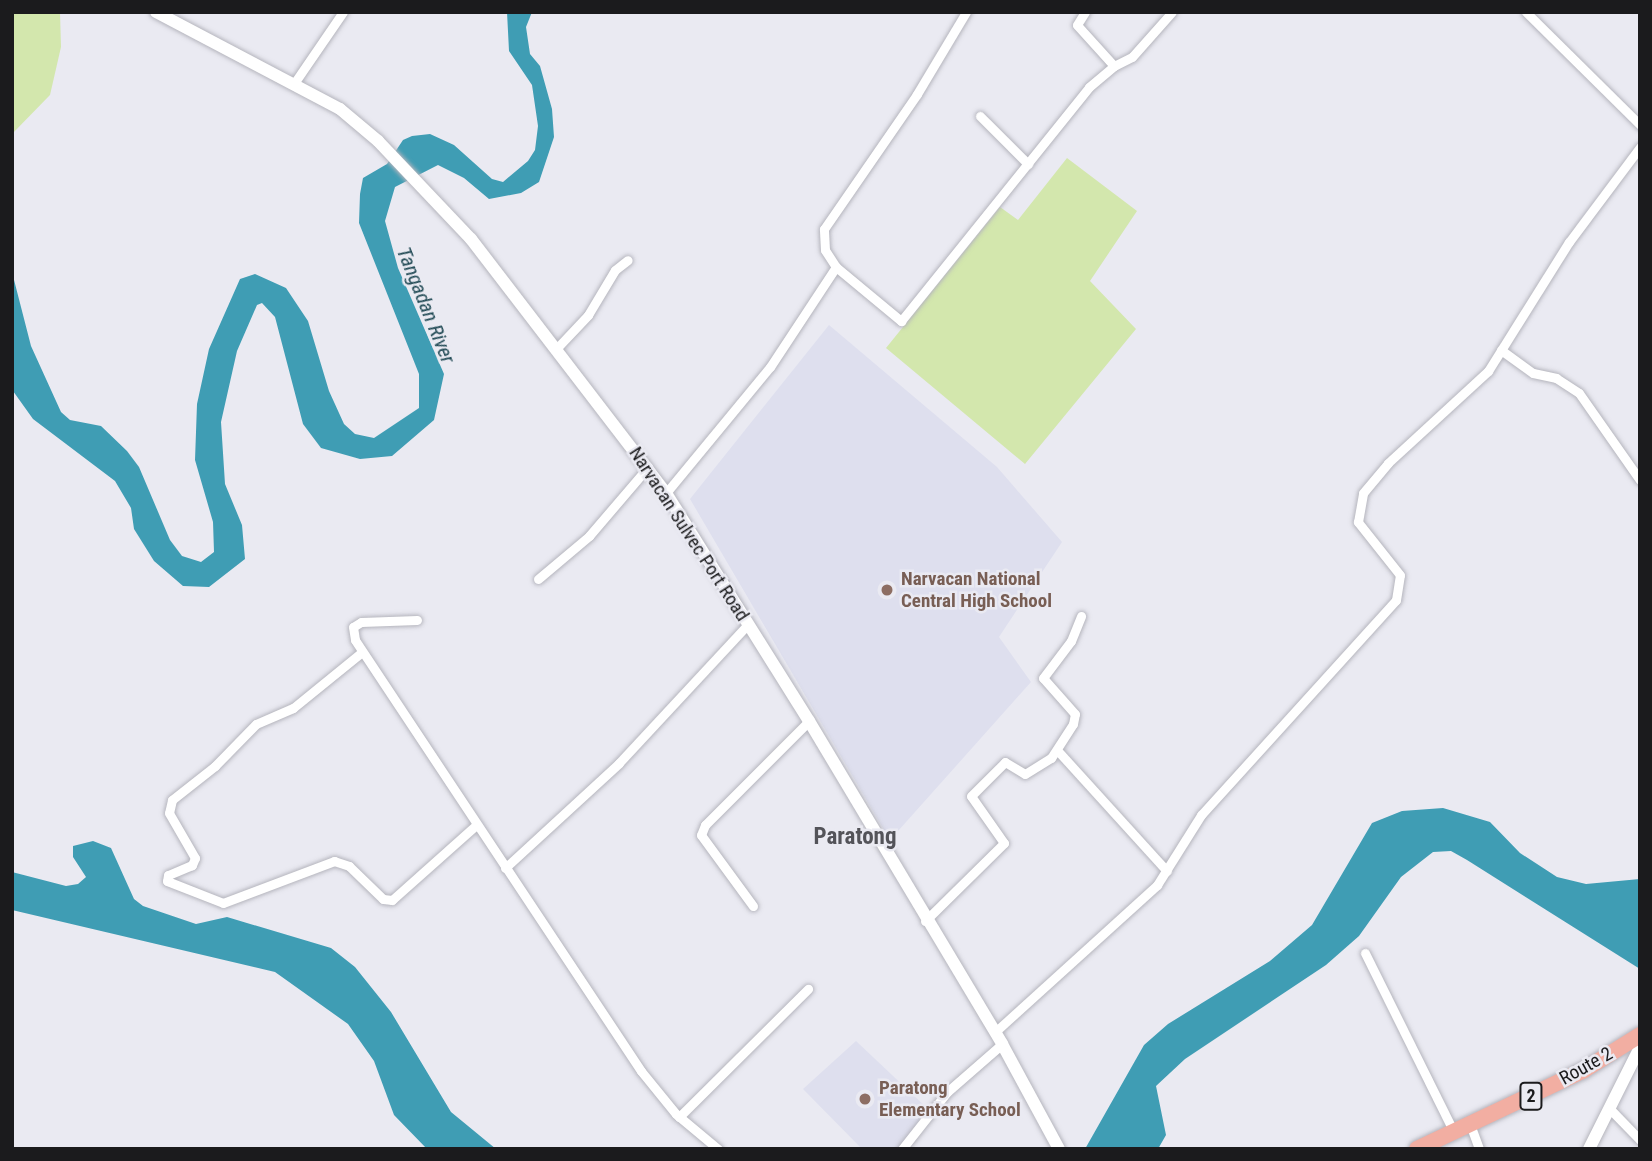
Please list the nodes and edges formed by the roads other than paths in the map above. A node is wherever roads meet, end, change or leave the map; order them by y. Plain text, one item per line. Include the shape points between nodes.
1 (156, 12) edge
2 (343, 12) edge
3 (965, 12) edge
4 (1085, 12) edge
5 (1172, 12) edge
6 (1526, 12) edge
7 (1114, 66) junction
8 (295, 82) junction
9 (980, 116) dead end
10 (1640, 125) edge
11 (1640, 147) edge
12 (1028, 164) junction
13 (628, 260) dead end
14 (836, 267) junction
15 (556, 349) junction
16 (1502, 350) junction
17 (648, 467) junction
18 (1640, 480) edge
19 (666, 493) junction
20 (538, 579) dead end
21 (1081, 616) dead end
22 (417, 620) dead end
23 (748, 624) junction
24 (362, 652) junction
25 (809, 720) junction
26 (1058, 751) junction
27 (475, 826) junction
28 (505, 867) junction
29 (1167, 871) junction
30 (753, 906) dead end
31 (925, 921) junction
32 (1365, 953) dead end
33 (808, 989) dead end
34 (995, 1032) junction
35 (1640, 1035) edge
36 (1002, 1044) junction
37 (1640, 1047) edge
38 (1610, 1109) junction
39 (679, 1117) junction
40 (1470, 1125) junction
41 (1454, 1132) junction
42 (1640, 1140) edge
43 (718, 1149) edge
44 (902, 1149) edge
45 (1059, 1149) edge
46 (1417, 1149) edge
47 (1479, 1149) edge
48 (1589, 1149) edge

1 - 8 street, Narvacan Sulvec Port Road
2 - 8 street
3 - 14 street via 917,94 824,229 825,250
4 - 7 street via 1077,25
5 - 7 street via 1132,58
6 - 10 street
7 - 12 street via 1096,79
8 - 15 street, Narvacan Sulvec Port Road via 340,109 454,218
9 - 12 street
11 - 16 street via 1569,242
12 - 14 street via 901,321
13 - 15 street via 615,270 588,315
14 - 19 street via 770,367
15 - 17 street, Narvacan Sulvec Port Road
16 - 18 street via 1533,373 1556,378 1579,393
16 - 29 street via 1478,384 1388,463 1359,503 1362,531 1400,575 1396,600 1201,815
17 - 19 street, Narvacan Sulvec Port Road
17 - 20 street via 589,536
19 - 23 street, Narvacan Sulvec Port Road
21 - 26 street via 1070,641 1043,678 1076,714
22 - 24 street via 356,624 353,631
23 - 25 street, Narvacan Sulvec Port Road
23 - 28 street via 619,763
24 - 27 street
24 - 27 street via 293,708 256,724 215,766 172,800 169,813 195,858 192,865 168,875 167,881 223,903 334,861 349,866 383,899 392,900
25 - 30 street via 705,825 701,835
25 - 31 street, Narvacan Sulvec Port Road
26 - 29 street
26 - 31 street via 1027,774 1002,763 971,796 1004,843
27 - 28 street
28 - 39 street via 640,1071
29 - 34 street via 1145,899
31 - 34 street, Narvacan Sulvec Port Road
32 - 41 street
33 - 39 street
34 - 36 street, Narvacan Sulvec Port Road
35 - 40 highway, Route 2 / 2 via 1584,1070
36 - 44 street via 947,1092
36 - 45 street, Narvacan Sulvec Port Road
37 - 38 street
38 - 42 street
38 - 48 street
39 - 43 street
40 - 41 highway, Route 2 / 2
40 - 47 street
41 - 46 highway, Route 2 / 2

